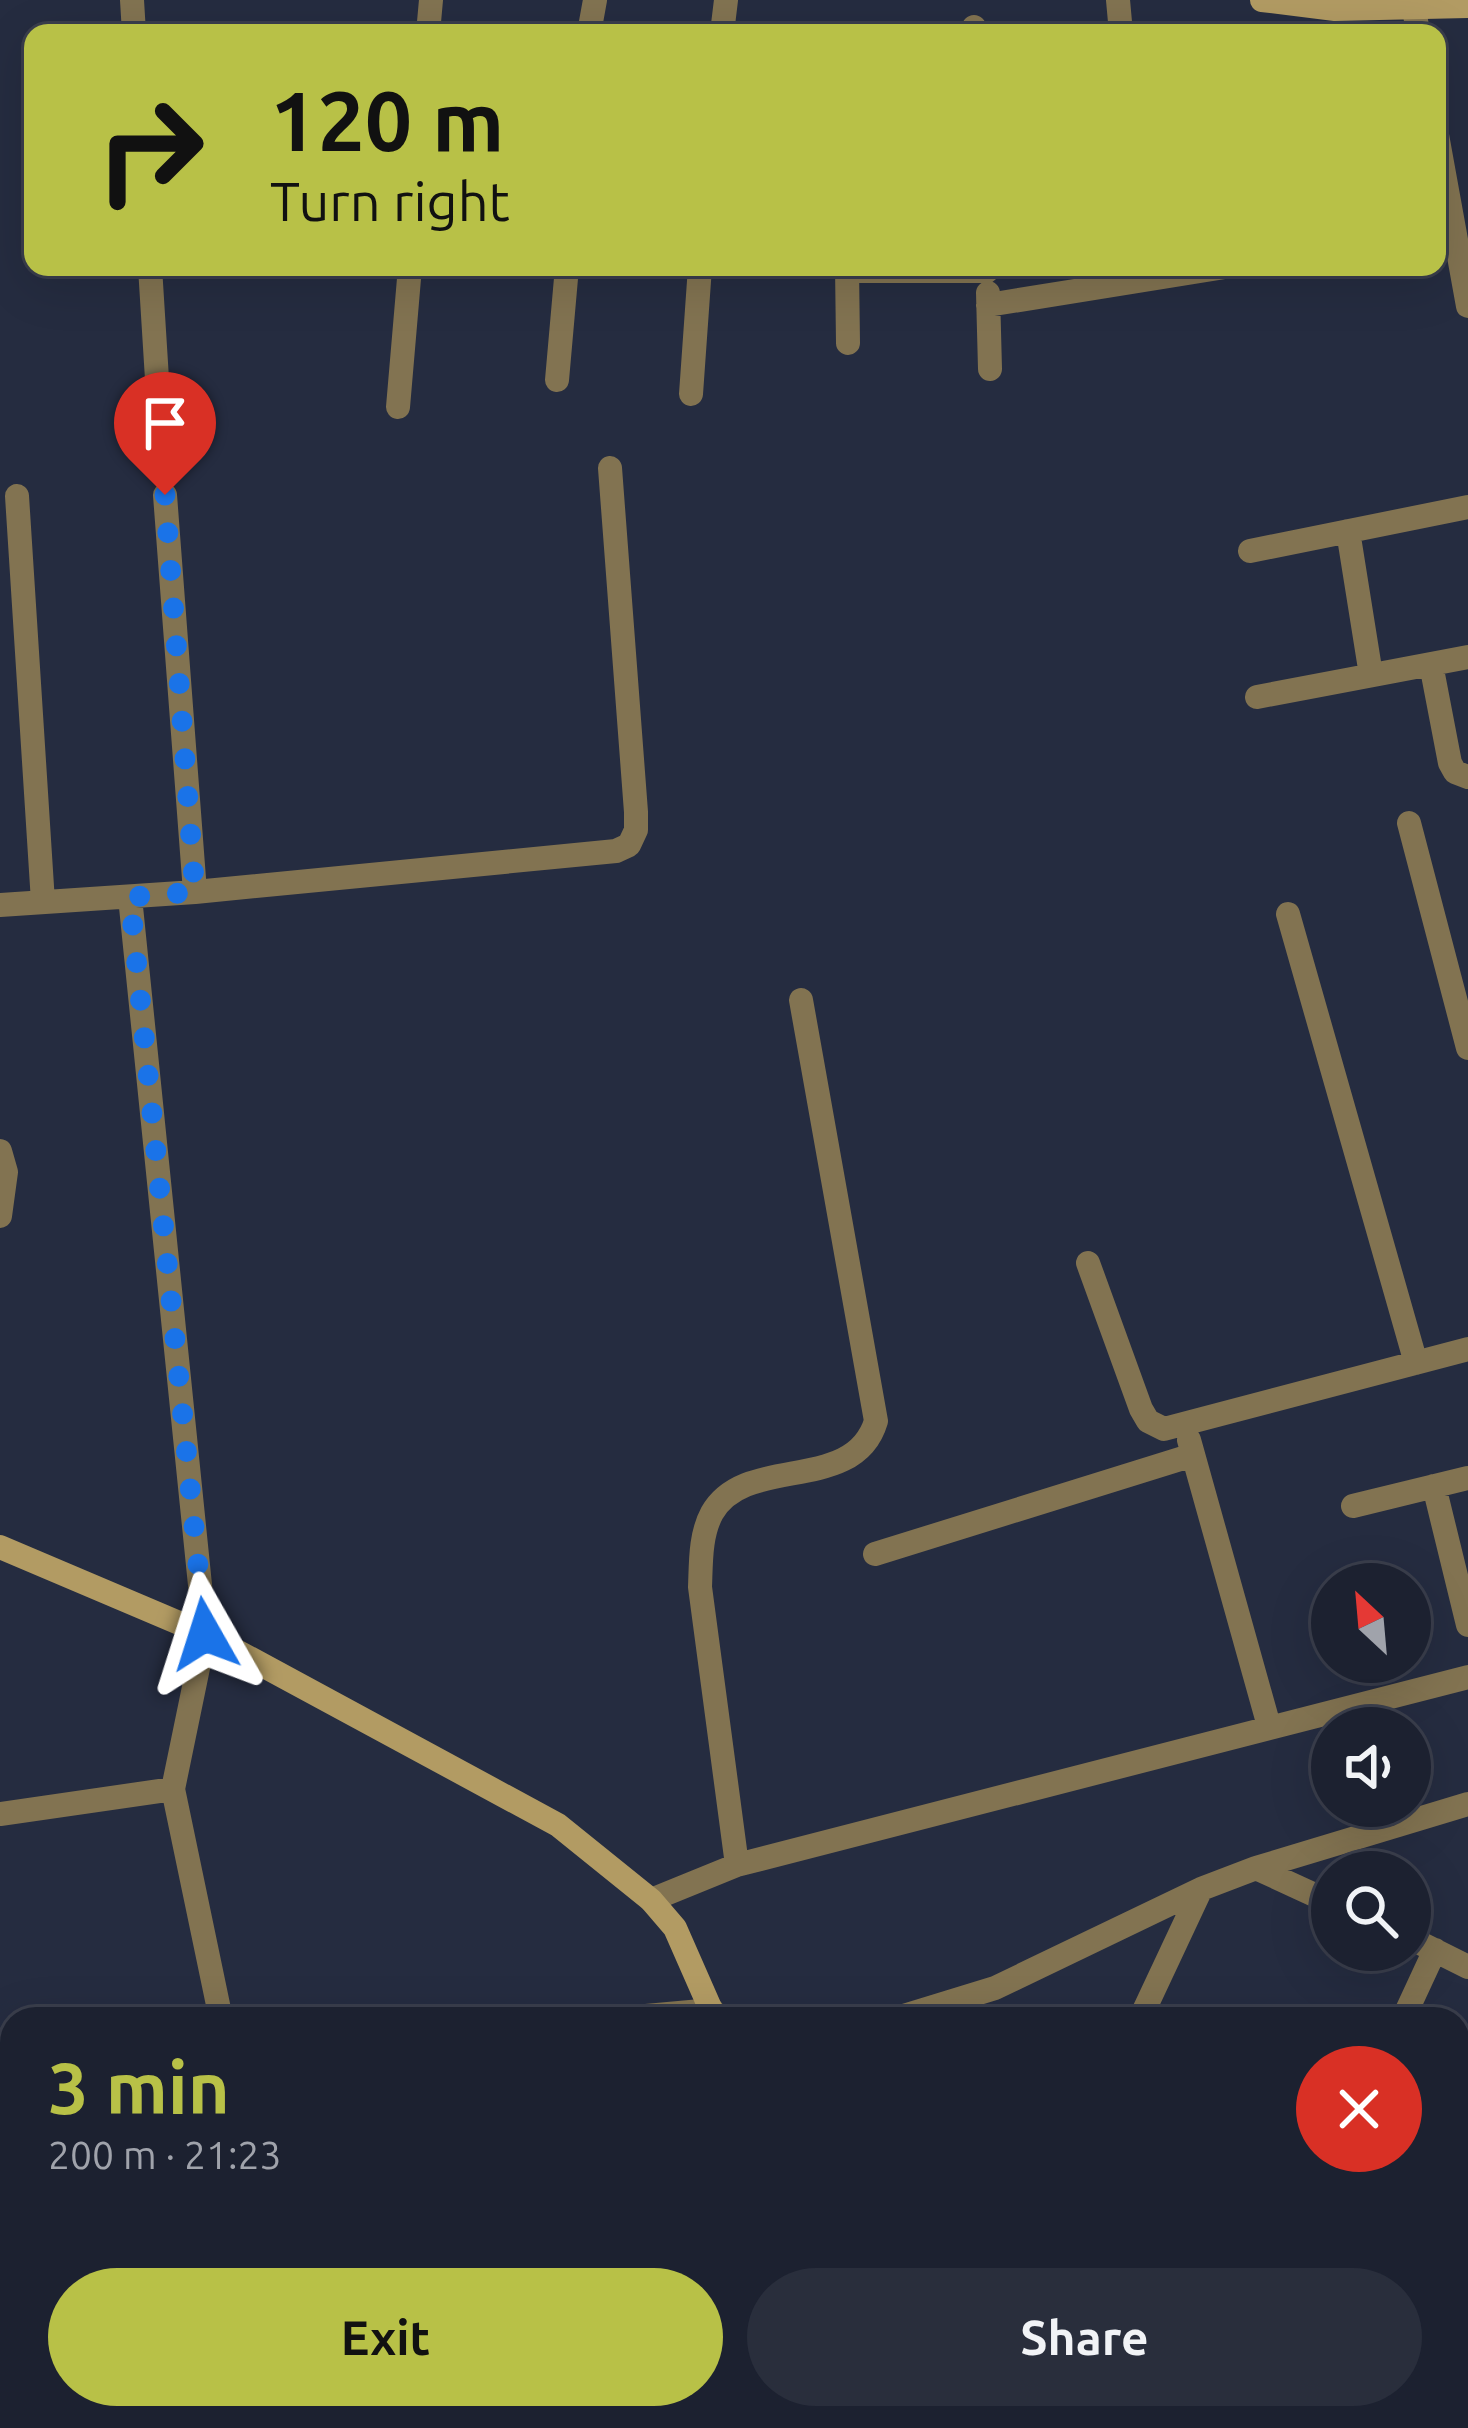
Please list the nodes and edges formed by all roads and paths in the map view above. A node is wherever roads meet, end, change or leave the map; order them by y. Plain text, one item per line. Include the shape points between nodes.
1 (1262, 0) edge
2 (1468, 6) edge
3 (1416, 20) edge
4 (1446, 231) edge
5 (151, 276) edge
6 (409, 276) edge
7 (566, 276) edge
8 (699, 276) edge
9 (847, 276) edge
10 (987, 276) edge
11 (1129, 276) edge
12 (988, 305) junction
13 (1468, 306) edge
14 (848, 344) dead end
15 (990, 369) dead end
16 (557, 380) dead end
17 (691, 394) dead end
18 (398, 407) dead end
19 (161, 442) dead end
20 (610, 468) dead end
21 (165, 495) dead end
22 (17, 496) dead end
23 (1468, 507) edge
24 (1348, 532) junction
25 (1250, 550) dead end
26 (1468, 657) edge
27 (1431, 664) junction
28 (1370, 675) junction
29 (1257, 697) dead end
30 (1468, 778) edge
31 (1409, 823) dead end
32 (195, 892) junction
33 (130, 897) junction
34 (43, 902) junction
35 (0, 905) edge
36 (1288, 914) dead end
37 (801, 1000) dead end
38 (1468, 1048) edge
39 (0, 1150) edge
40 (0, 1216) edge
41 (1088, 1263) dead end
42 (1468, 1349) edge
43 (1416, 1364) junction
44 (1186, 1426) junction
45 (1193, 1455) junction
46 (1468, 1478) edge
47 (1434, 1486) junction
48 (1353, 1506) dead end
49 (0, 1547) edge
50 (875, 1554) dead end
51 (1468, 1625) edge
52 (205, 1634) junction
53 (1468, 1677) edge
54 (1269, 1726) junction
55 (173, 1789) junction
56 (1468, 1804) edge
57 (0, 1814) edge
58 (737, 1865) junction
59 (1256, 1868) junction
60 (1202, 1889) junction
61 (1311, 1893) edge
62 (651, 1900) junction
63 (1431, 1948) edge
64 (1435, 1950) junction
65 (1468, 1967) edge
66 (218, 2007) edge
67 (711, 2007) edge
68 (933, 2007) edge
69 (1146, 2007) edge
70 (1409, 2007) edge

1 - 3 street
2 - 3 street
4 - 13 street
5 - 19 street
6 - 18 street
7 - 16 street
8 - 17 street
9 - 14 street
10 - 12 street
11 - 12 street
12 - 15 street
20 - 32 street via 636,812 629,845
21 - 32 street
22 - 34 street
23 - 24 street
24 - 25 street
24 - 28 street
26 - 27 street
27 - 28 street
27 - 30 street via 1450,764
28 - 29 street
31 - 38 street
32 - 33 street
33 - 34 street
33 - 52 street
34 - 35 street
36 - 43 street
37 - 58 street via 876,1421 871,1438 844,1460 741,1486 710,1516 700,1587
39 - 40 street
41 - 44 street via 1148,1421
42 - 43 street
43 - 44 street
44 - 45 street
45 - 50 street
45 - 54 street
46 - 47 street
47 - 48 street
47 - 51 street
49 - 52 street
52 - 55 street
52 - 62 street via 558,1825
53 - 54 street
54 - 58 street
55 - 57 street
55 - 66 street
56 - 59 street
58 - 62 street
59 - 60 street
59 - 61 street
60 - 68 street via 994,1988
60 - 69 street
62 - 67 street via 675,1928
63 - 64 street
64 - 65 street
64 - 70 street

